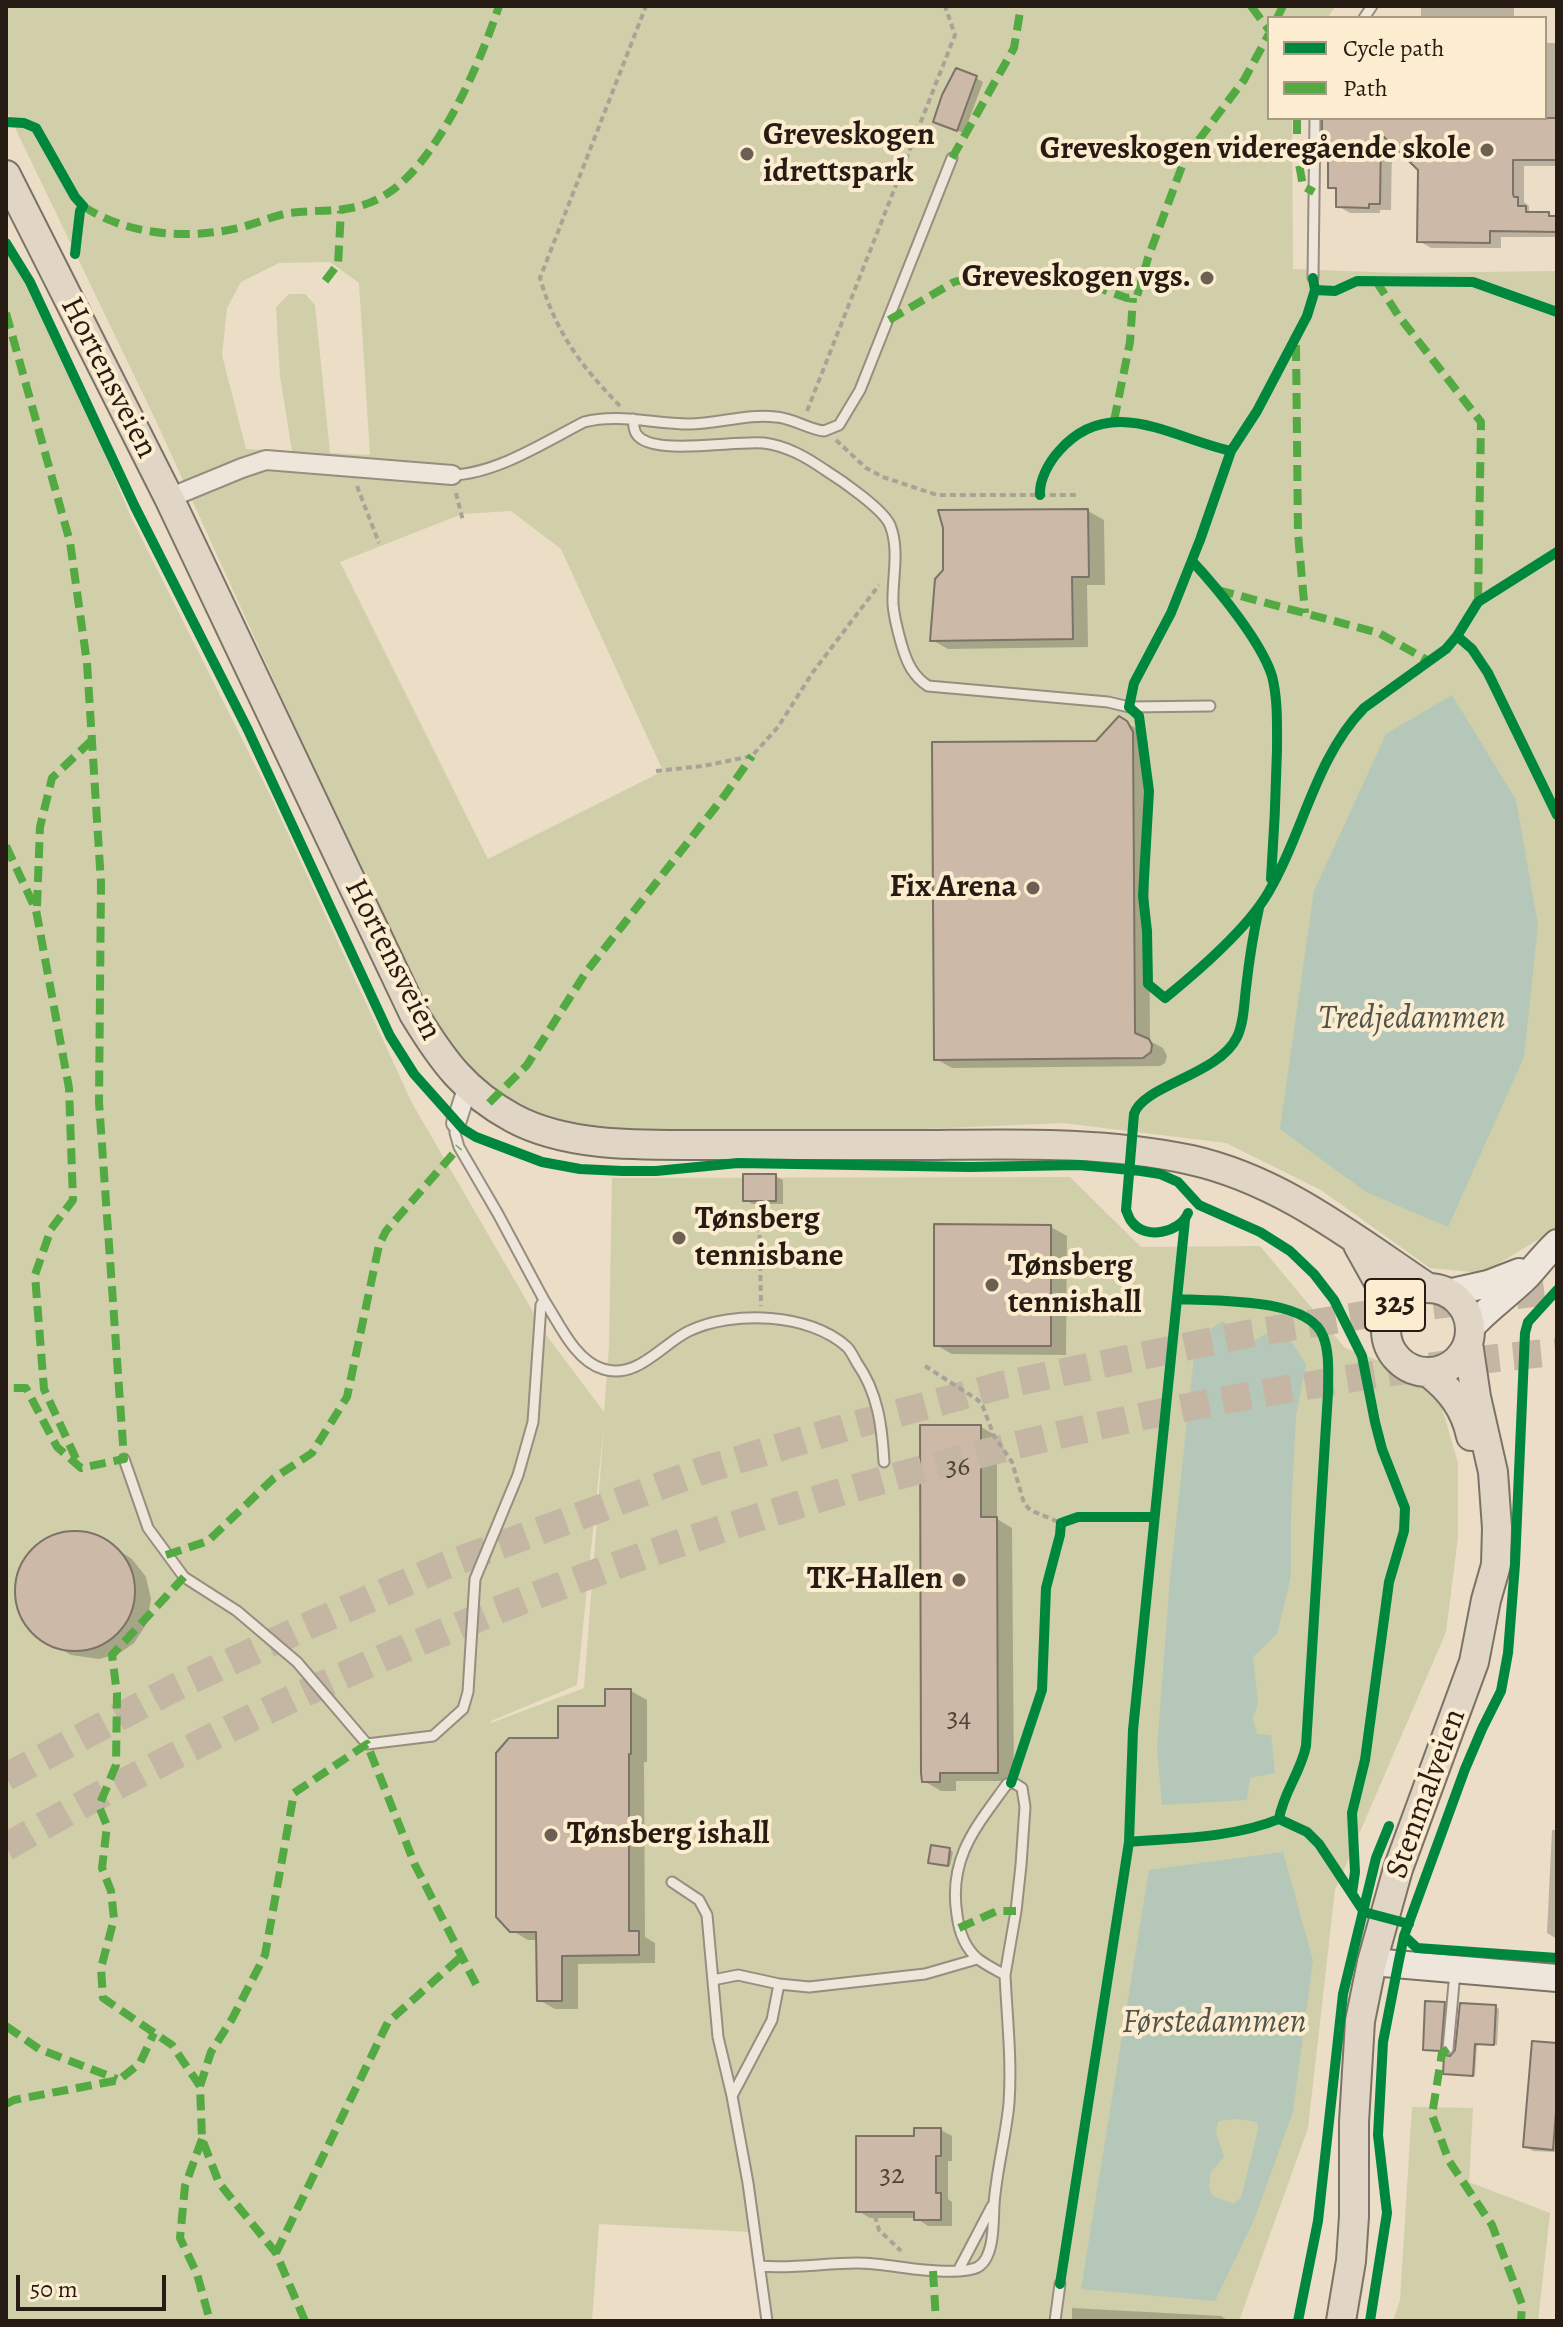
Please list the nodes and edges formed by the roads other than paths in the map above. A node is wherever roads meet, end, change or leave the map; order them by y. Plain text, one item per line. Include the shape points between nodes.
1 (1315, 120) edge
2 (952, 158) dead end
3 (6, 175) edge
4 (1313, 278) dead end
5 (633, 419) junction
6 (452, 475) joint
7 (169, 498) junction
8 (1210, 706) dead end
9 (471, 1089) junction
10 (456, 1123) joint
11 (1353, 1238) junction
12 (1549, 1250) edge
13 (1438, 1290) junction
14 (544, 1300) junction
15 (1389, 1314) junction
16 (1469, 1336) junction
17 (1428, 1372) junction
18 (124, 1459) dead end
19 (884, 1462) dead end
20 (1486, 1600) junction
21 (672, 1882) dead end
22 (977, 1959) junction
23 (1372, 1962) junction
24 (1455, 1970) junction
25 (1005, 1975) junction
26 (1557, 1978) edge
27 (713, 1980) junction
28 (779, 1984) junction
29 (1448, 2049) dead end
30 (732, 2096) junction
31 (994, 2204) junction
32 (760, 2266) junction
33 (958, 2271) junction
34 (1060, 2284) dead end
35 (767, 2321) edge
36 (1055, 2321) edge
37 (1341, 2321) edge

1 - 4 lane
2 - 5 lane via 860,390 839,425 828,431 778,417 692,424
3 - 7 main road, Hortensveien / 325
5 - 6 lane via 584,422 480,471
5 - 8 lane via 638,436 659,445 753,443 790,449 867,500 885,517 892,533 896,628 908,663 928,686 1129,707
6 - 7 street via 266,460
7 - 9 main road, Hortensveien / 325 via 414,1014 448,1066
9 - 10 street
9 - 11 main road, Hortensveien / 325 via 515,1119 563,1136 633,1144 1021,1144 1158,1154 1252,1179 1311,1208
10 - 14 lane via 459,1147
11 - 13 main road, Hortensveien / 325
11 - 15 main road, Hortensveien / 325 via 1382,1288
12 - 13 main road via 1517,1273 1488,1284
12 - 16 main road
13 - 15 main road, 325 via 1405,1295
13 - 16 main road, Stenmalveien / 325 via 1462,1304
14 - 18 lane via 533,1422 518,1475 475,1579 468,1692 463,1709 433,1736 367,1744 297,1662 237,1611 184,1577 148,1528
14 - 19 lane via 579,1353 600,1369 614,1371 643,1362 690,1330 722,1321 761,1317 819,1330 847,1348 866,1375 883,1433
15 - 17 main road, Stenmalveien / 325 via 1387,1341 1393,1353 1414,1370
16 - 17 main road, 325 via 1453,1364
16 - 20 main road, Stenmalveien / 325 via 1493,1472 1497,1528 1496,1565
17 - 20 main road, Stenmalveien / 325 via 1455,1397 1470,1430 1483,1506
20 - 23 main road, Stenmalveien / 325 via 1467,1686 1398,1869
21 - 27 lane via 699,1900 707,1915
22 - 25 lane
22 - 25 lane via 959,1928 958,1864 986,1812 1007,1784 1014,1783 1022,1788 1025,1807
22 - 28 lane via 925,1974 809,1987
23 - 24 main road
23 - 37 main road, Stenmalveien / 325 via 1357,2044 1353,2231
24 - 26 main road
24 - 29 lane
25 - 31 lane via 1011,2077
27 - 28 lane via 738,1975
27 - 30 lane via 718,2037
28 - 30 lane via 772,2020
30 - 32 lane
31 - 33 lane
31 - 33 lane via 994,2227 983,2262
32 - 33 lane via 859,2263
32 - 35 lane
34 - 36 lane

